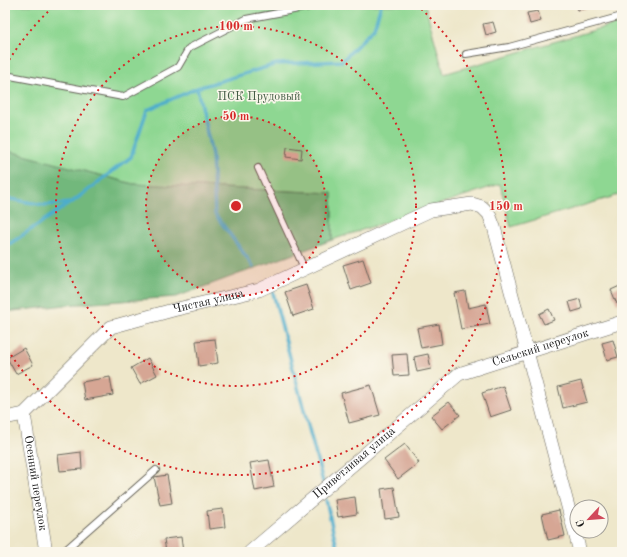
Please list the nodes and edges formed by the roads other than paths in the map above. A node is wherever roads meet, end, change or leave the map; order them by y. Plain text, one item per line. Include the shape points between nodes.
1 (320, 5) edge
2 (622, 16) edge
3 (466, 54) dead end
4 (5, 75) edge
5 (258, 168) dead end
6 (305, 270) junction
7 (622, 322) edge
8 (527, 351) junction
9 (459, 374) joint
10 (24, 414) junction
11 (5, 418) edge
12 (156, 470) dead end
13 (46, 552) edge
14 (63, 552) edge
15 (250, 552) edge
16 (580, 552) edge

1 - 4 lane via 246,19 189,48 178,67 123,97
2 - 3 lane via 509,47
5 - 6 lane
6 - 8 street, Чистая улица via 431,210 472,204 489,214
6 - 10 street, Чистая улица via 259,290 111,327
7 - 8 street, Сельский переулок
8 - 9 street, Сельский переулок
8 - 16 street, Чистая улица
9 - 15 street, Приветливая улица
10 - 11 street
10 - 13 street, Осенний переулок
12 - 14 lane

